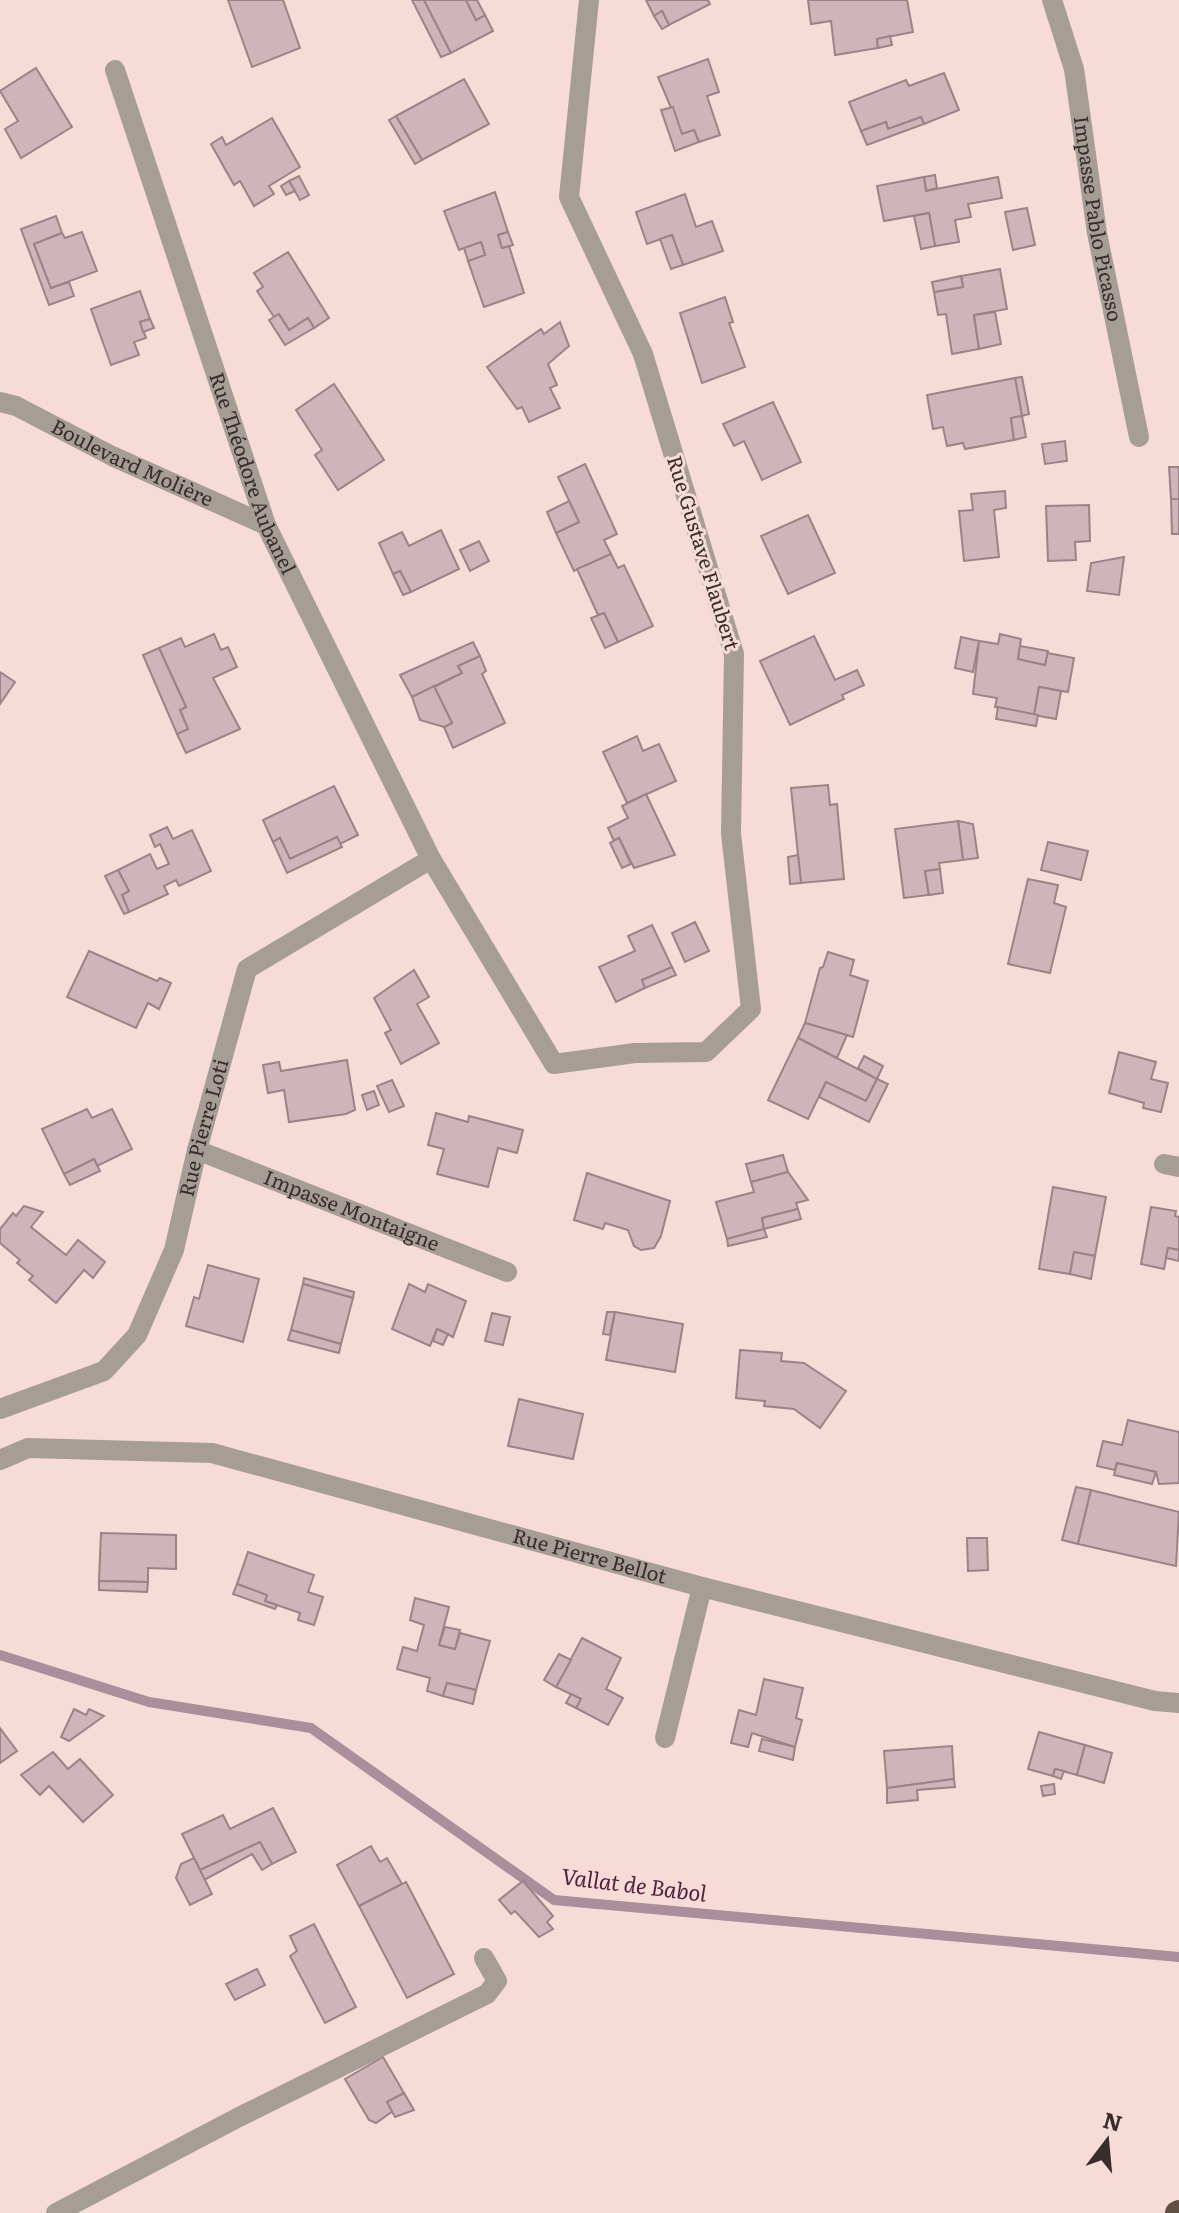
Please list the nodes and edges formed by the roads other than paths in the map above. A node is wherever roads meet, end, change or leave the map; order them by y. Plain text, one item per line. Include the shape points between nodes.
1 (589, 0) edge
2 (1052, 0) edge
3 (115, 70) dead end
4 (0, 402) edge
5 (1139, 437) dead end
6 (266, 525) junction
7 (431, 859) junction
8 (197, 1150) junction
9 (507, 1272) dead end
10 (0, 1409) edge
11 (0, 1460) edge
12 (702, 1587) junction
13 (1179, 1703) edge
14 (665, 1738) dead end
15 (484, 1958) dead end
16 (56, 2213) edge

1 - 7 street, Rue Gustave Flaubert via 569,197 643,354 734,654 731,834 751,1009 706,1052 635,1053 554,1064
2 - 5 street, Impasse Pablo Picasso via 1074,69 1097,233
3 - 6 street, Rue Théodore Aubanel
4 - 6 street, Boulevard Molière
6 - 7 street, Rue Théodore Aubanel
7 - 8 street, Rue Pierre Loti via 247,969
8 - 9 street, Impasse Montaigne
8 - 10 street, Rue Pierre Loti via 174,1250 137,1335 104,1371
11 - 12 street, Rue Pierre Bellot via 28,1448 212,1453
12 - 13 street, Rue Pierre Bellot
12 - 14 street
15 - 16 street via 497,1981 487,1994

